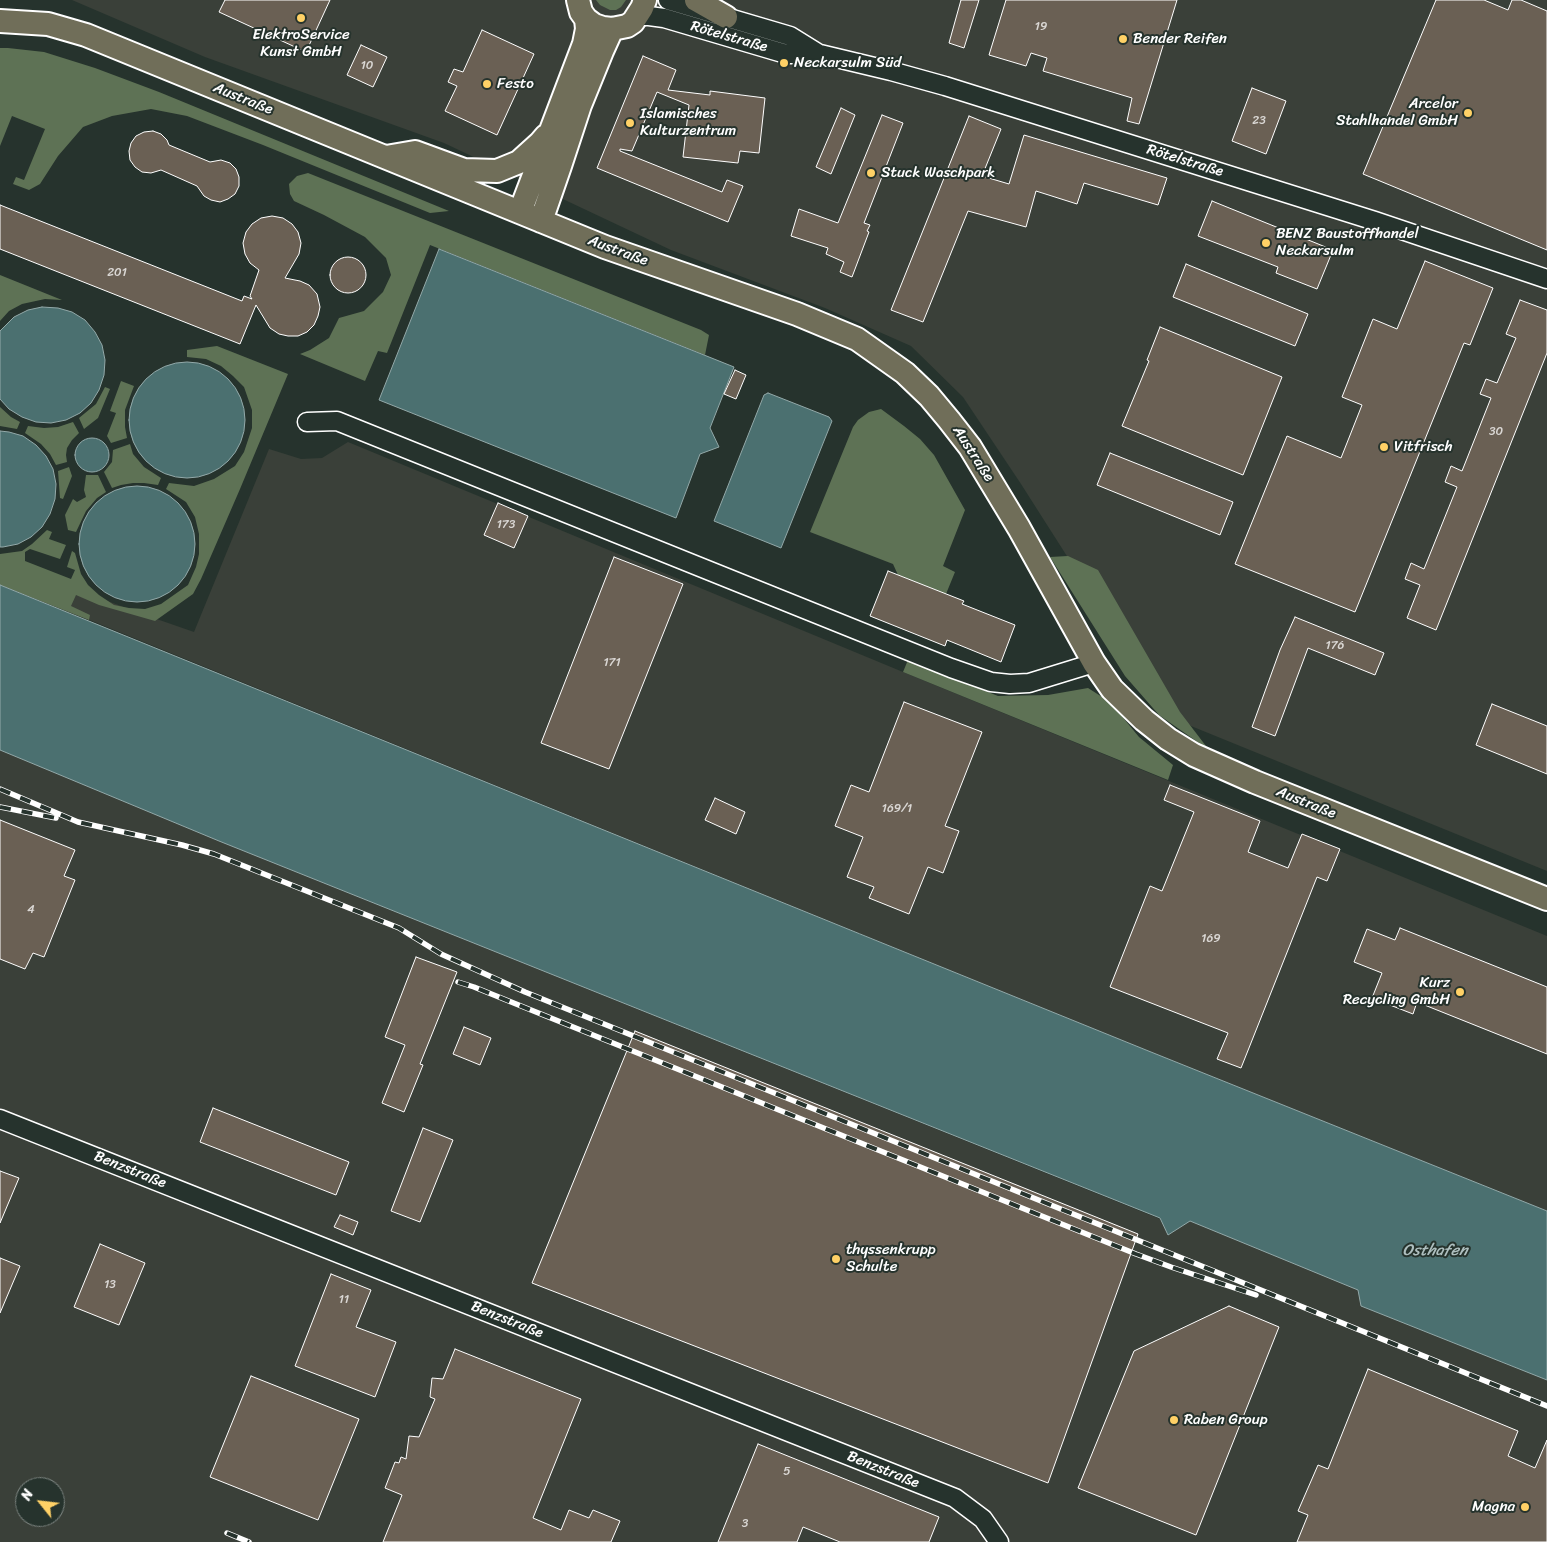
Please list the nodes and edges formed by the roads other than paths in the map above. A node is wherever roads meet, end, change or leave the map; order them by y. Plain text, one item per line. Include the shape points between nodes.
1 (668, 0) edge
2 (696, 0) edge
3 (641, 8) edge
4 (582, 10) edge
5 (726, 17) junction
6 (0, 21) edge
7 (612, 29) junction
8 (820, 54) junction
9 (551, 130) junction
10 (386, 157) junction
11 (530, 216) junction
12 (1547, 279) edge
13 (307, 422) dead end
14 (1094, 663) junction
15 (1547, 899) edge
16 (0, 1119) edge
17 (999, 1542) edge

1 - 5 street, Rötelstraße
2 - 5 main road
3 - 7 main road via 626,26
3 - 8 street, Rötelstraße via 649,16 786,54
4 - 7 main road via 594,25
4 - 9 main road via 587,29 584,44
5 - 8 street, Rötelstraße via 790,36
6 - 10 main road, Austraße via 48,24 86,35
7 - 11 main road
8 - 12 street, Rötelstraße via 964,92 1375,220
9 - 10 main road via 519,162 497,171 464,170 415,152
9 - 11 main road
10 - 11 main road, Austraße
11 - 14 main road, Austraße via 605,247 797,314 857,340 905,372 970,447
13 - 14 street via 337,422 991,682 1029,683
14 - 15 main road, Austraße via 1112,689 1144,720 1194,755
16 - 17 street, Benzstraße via 955,1498 983,1519

